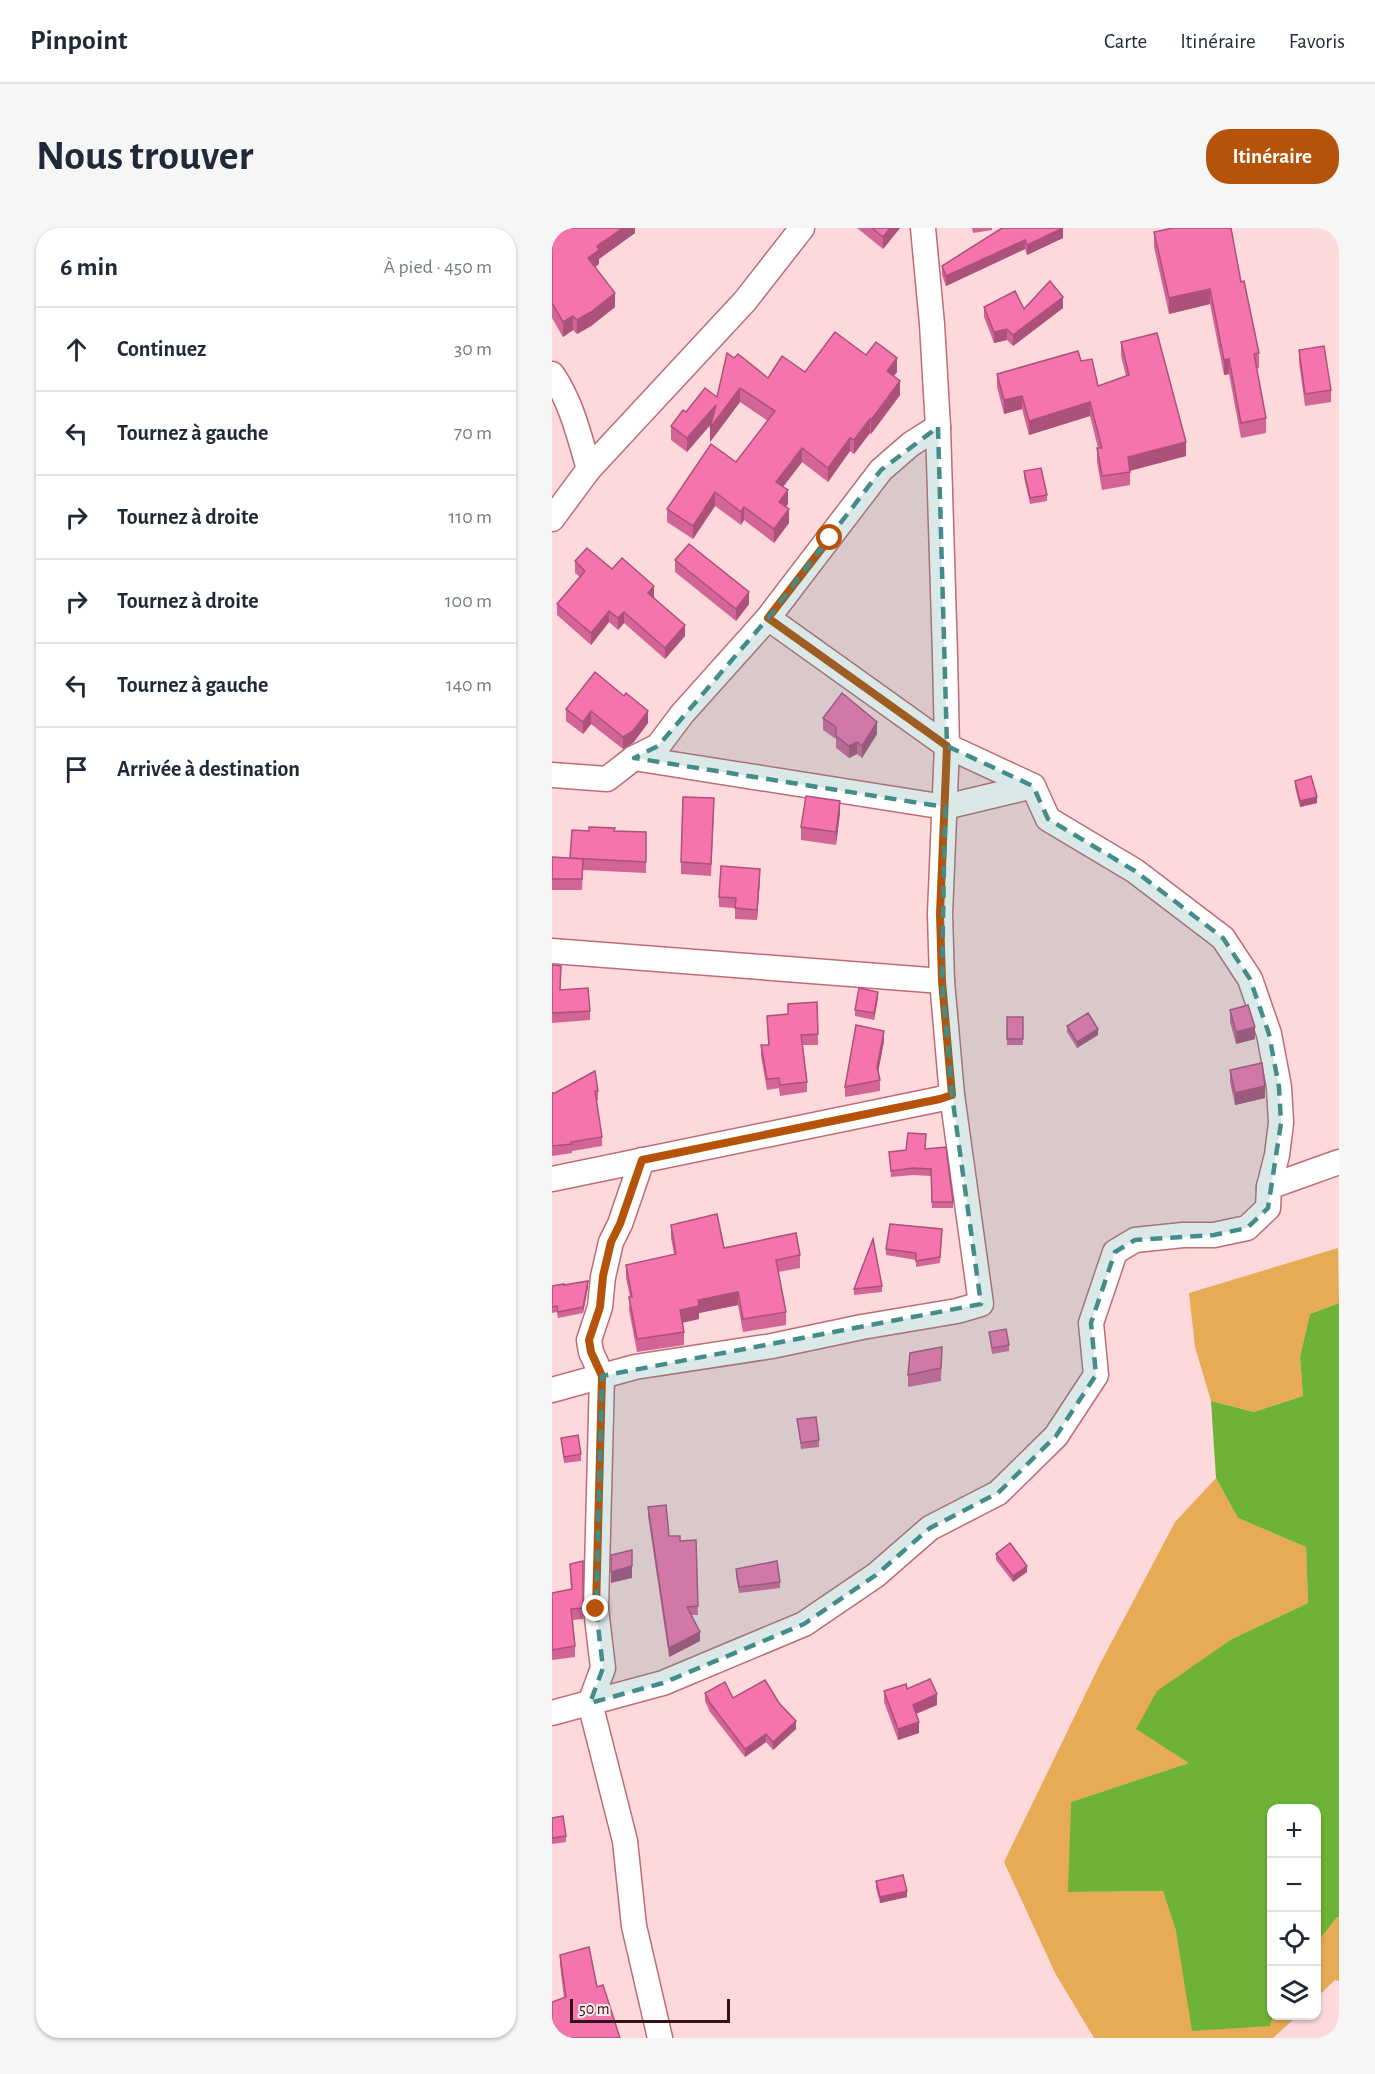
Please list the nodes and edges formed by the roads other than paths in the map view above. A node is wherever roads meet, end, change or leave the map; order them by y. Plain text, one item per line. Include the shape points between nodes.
1 (802, 228) edge
2 (923, 228) edge
3 (552, 374) edge
4 (938, 427) junction
5 (589, 470) junction
6 (552, 519) edge
7 (768, 618) junction
8 (947, 746) junction
9 (634, 758) junction
10 (552, 775) edge
11 (1033, 786) junction
12 (945, 807) junction
13 (552, 951) edge
14 (942, 981) junction
15 (952, 1095) junction
16 (642, 1160) junction
17 (1339, 1162) edge
18 (552, 1179) edge
19 (1269, 1187) junction
20 (602, 1376) junction
21 (552, 1390) edge
22 (590, 1703) junction
23 (552, 1713) edge
24 (660, 2038) edge

1 - 5 street via 744,301
2 - 4 street
3 - 5 street via 572,410
4 - 7 street via 881,470
4 - 8 street
5 - 6 street
7 - 8 street
7 - 9 street via 658,746
8 - 11 street
8 - 12 street
9 - 10 street via 607,779
9 - 12 street
11 - 12 street
11 - 19 street via 1048,819 1135,871 1223,938 1251,979 1269,1034 1279,1087 1281,1123
12 - 14 street via 940,914
13 - 14 street
14 - 15 street
15 - 16 street
15 - 20 street via 981,1304 934,1316
16 - 18 street
16 - 20 street via 611,1242 600,1307 589,1340
17 - 19 street
19 - 22 street via 1268,1208 1247,1228 1214,1235 1135,1240 1115,1252 1091,1323 1096,1375 1056,1436 998,1493 930,1528 876,1575 804,1624 663,1683
20 - 21 street
20 - 22 street via 596,1609 603,1668
22 - 23 street
22 - 24 street via 625,1841 634,1926

